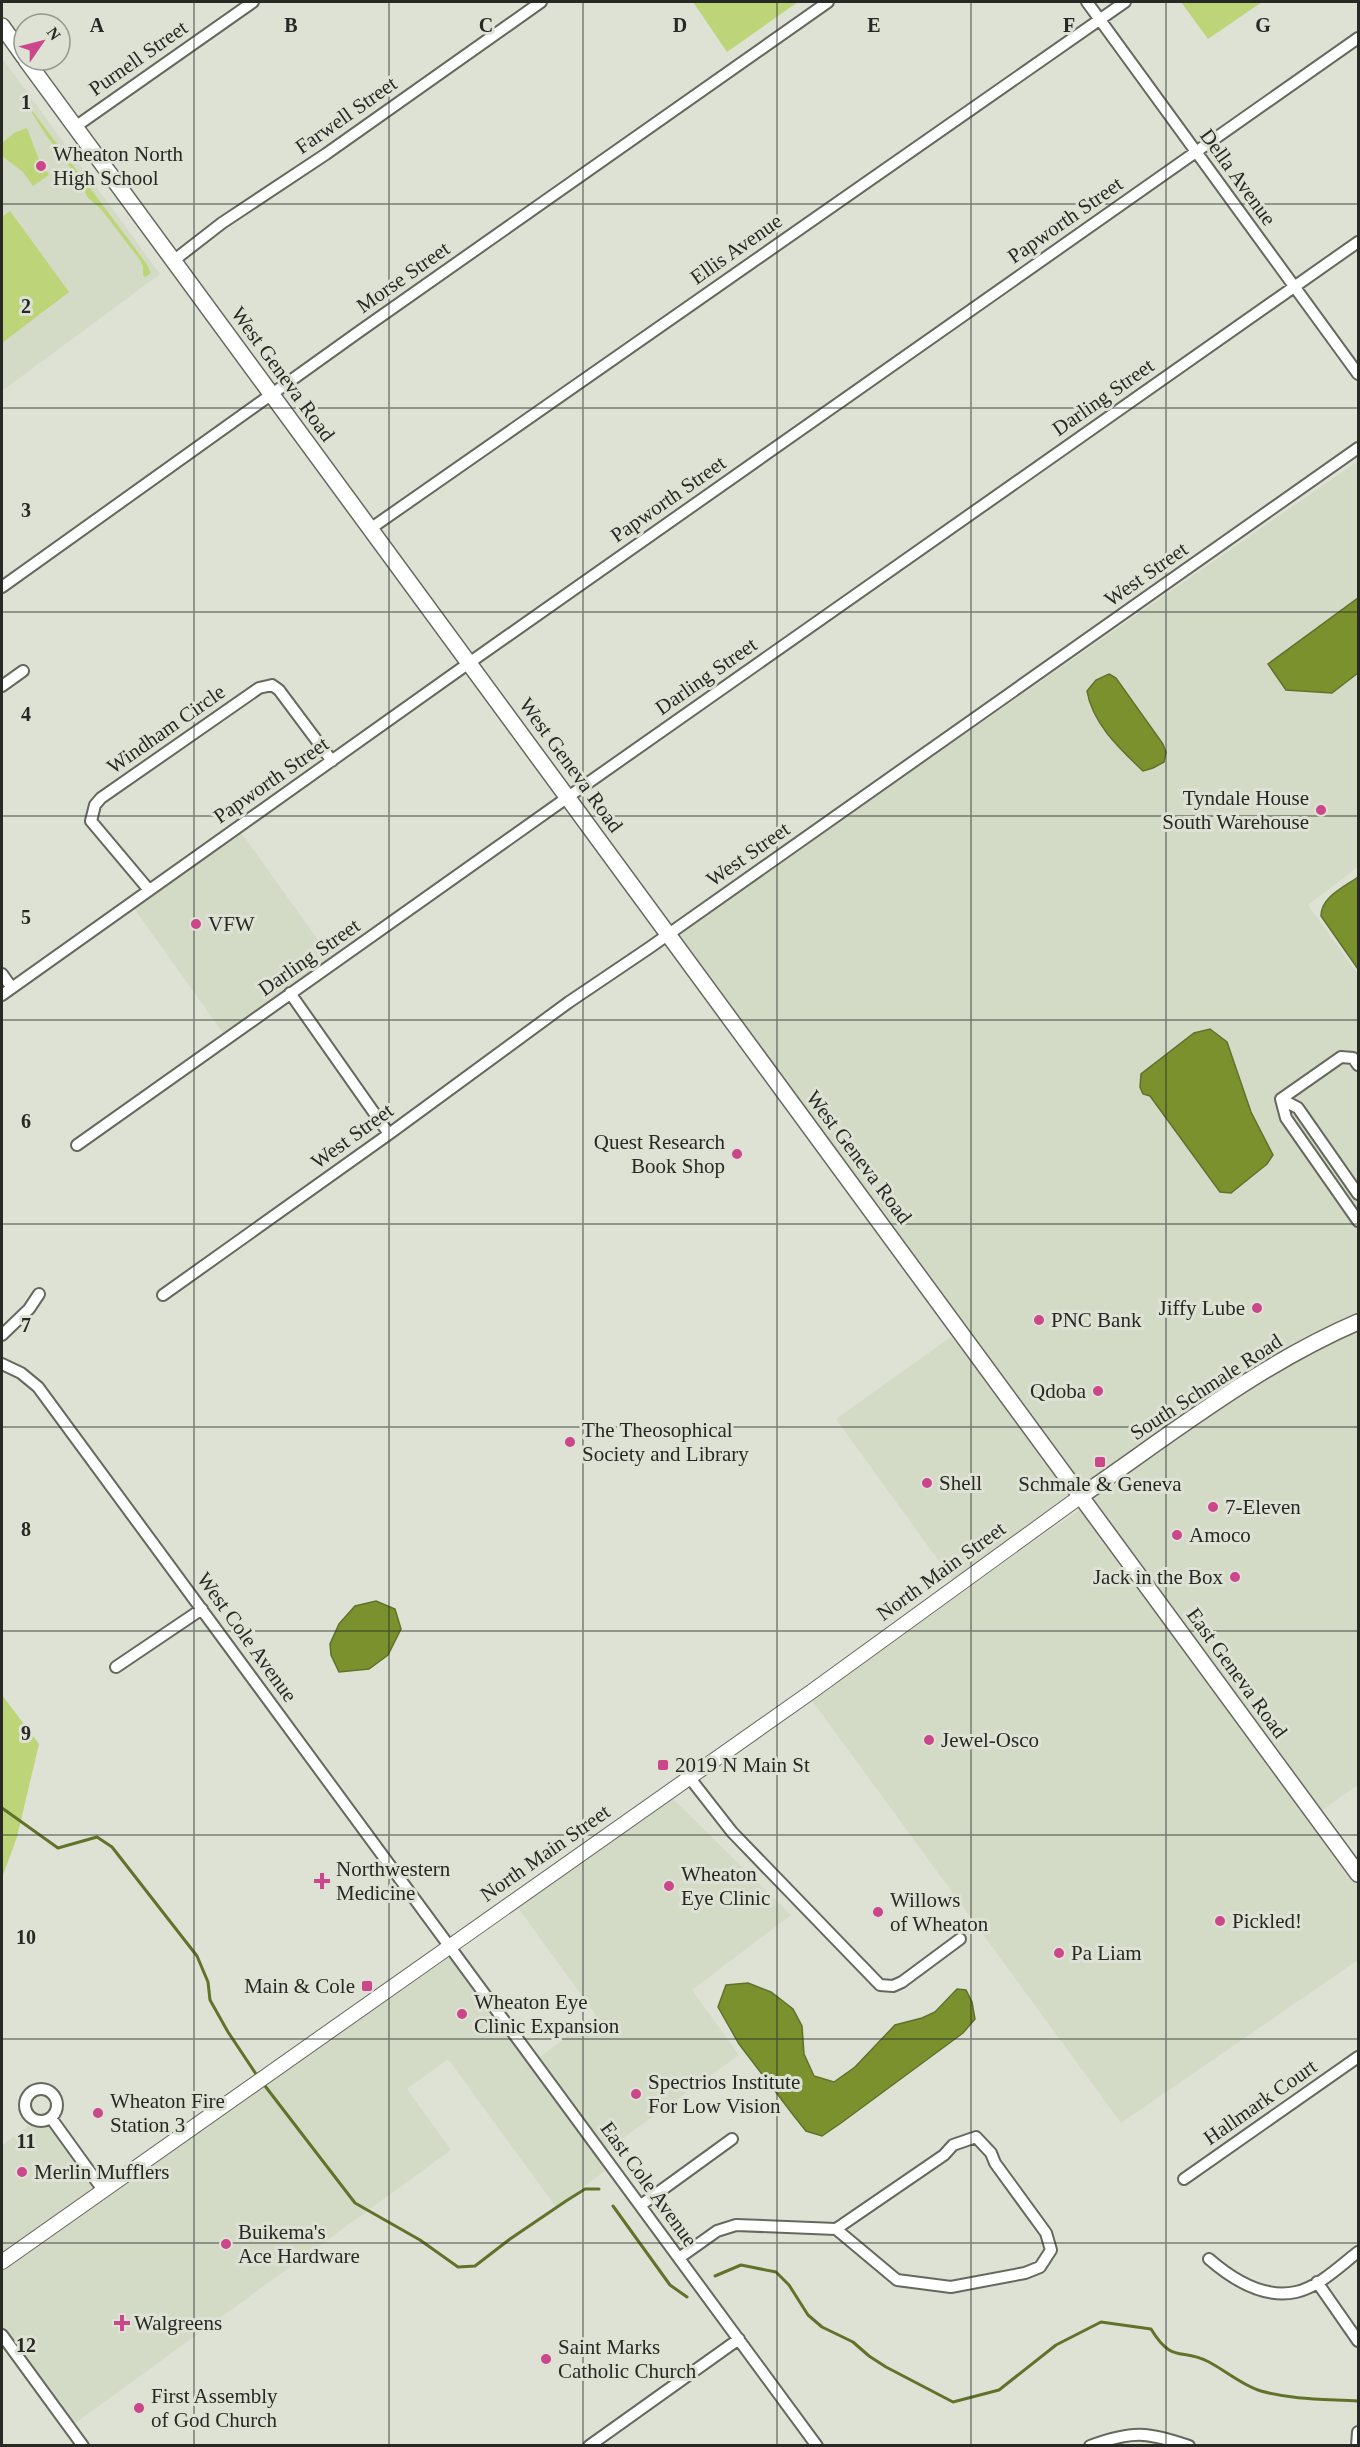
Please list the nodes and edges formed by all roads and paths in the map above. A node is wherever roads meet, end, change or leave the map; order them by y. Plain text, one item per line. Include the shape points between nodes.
1 (254, 2) edge
2 (541, 2) edge
3 (828, 2) edge
4 (1087, 2) edge
5 (1125, 2) edge
6 (1100, 19) junction
7 (2, 26) edge
8 (1359, 38) edge
9 (12, 40) edge
10 (35, 72) edge
11 (75, 127) junction
12 (1197, 152) junction
13 (1359, 242) edge
14 (173, 261) junction
15 (1294, 287) junction
16 (1359, 375) edge
17 (272, 395) junction
18 (1359, 448) edge
19 (370, 529) junction
20 (2, 587) edge
21 (469, 663) junction
22 (23, 671) dead end
23 (2, 686) edge
24 (332, 761) junction
25 (568, 797) junction
26 (149, 890) junction
27 (669, 934) junction
28 (2, 974) edge
29 (12, 988) junction
30 (290, 993) junction
31 (2, 995) edge
32 (1359, 1065) edge
33 (1281, 1099) junction
34 (389, 1134) junction
35 (77, 1145) dead end
36 (1359, 1194) edge
37 (1359, 1221) edge
38 (39, 1294) dead end
39 (163, 1295) dead end
40 (1359, 1322) edge
41 (2, 1335) edge
42 (2, 1364) edge
43 (1081, 1496) junction
44 (202, 1609) junction
45 (116, 1667) dead end
46 (689, 1777) junction
47 (1359, 1874) edge
48 (960, 1940) dead end
49 (450, 1945) junction
50 (1359, 2057) edge
51 (51, 2118) dead end
52 (732, 2139) dead end
53 (1184, 2179) dead end
54 (103, 2190) junction
55 (641, 2205) junction
56 (836, 2229) junction
57 (1359, 2252) edge
58 (679, 2258) junction
59 (1209, 2259) dead end
60 (2, 2262) edge
61 (1317, 2282) junction
62 (2, 2335) edge
63 (739, 2339) junction
64 (1359, 2341) edge
65 (1359, 2432) edge
66 (83, 2445) edge
67 (589, 2445) edge
68 (817, 2445) edge
69 (1090, 2445) edge
70 (1190, 2445) edge
71 (1357, 2445) edge

1 - 11 street, Purnell Street
2 - 14 street, Farwell Street
3 - 17 street, Morse Street
4 - 6 street, Della Avenue
5 - 6 street, Ellis Avenue
6 - 12 street, Della Avenue
6 - 19 street, Ellis Avenue
7 - 9 main road, West Geneva Road
8 - 12 street, Papworth Street
10 - 11 main road, West Geneva Road
11 - 14 main road, West Geneva Road
12 - 15 street, Della Avenue
12 - 21 street, Papworth Street
13 - 15 street, Darling Street
14 - 17 main road, West Geneva Road
15 - 16 street, Della Avenue
15 - 25 street, Darling Street
17 - 19 main road, West Geneva Road
17 - 20 street, Morse Street
18 - 27 street, West Street
19 - 21 main road, West Geneva Road
21 - 24 street, Papworth Street
21 - 25 main road, West Geneva Road
22 - 23 street
24 - 26 street, Papworth Street
24 - 26 street, Windham Circle via 279,690 272,686 259,688 101,798 95,805 92,821
25 - 27 main road, West Geneva Road
25 - 30 street, Darling Street
26 - 29 street, Papworth Street
27 - 34 street, West Street
27 - 43 main road, West Geneva Road
28 - 29 street
29 - 31 street, Papworth Street
30 - 34 street
30 - 35 street, Darling Street
32 - 33 street via 1353,1059 1341,1057
33 - 36 street via 1298,1108
33 - 37 street via 1286,1118
34 - 39 street, West Street
38 - 41 street
40 - 43 main road, South Schmale Road via 1308,1346 1230,1393
42 - 44 street, West Cole Avenue via 38,1387
43 - 46 street, North Main Street
43 - 47 main road, East Geneva Road
44 - 45 street
44 - 49 street, West Cole Avenue
46 - 48 street via 732,1832 880,1985 902,1982
46 - 49 street, North Main Street
49 - 54 street, North Main Street
49 - 55 street, East Cole Avenue
50 - 53 street, Hallmark Court
51 - 54 street
52 - 55 street
54 - 60 street, North Main Street
55 - 58 street, East Cole Avenue
56 - 56 street via 953,2145 976,2137 1046,2233 1051,2250 1040,2267 1025,2273 951,2287 897,2280
56 - 58 street via 736,2224 717,2231
57 - 61 street
58 - 63 street, East Cole Avenue
59 - 61 street via 1237,2281 1279,2293 1298,2292
61 - 64 street
62 - 66 street
63 - 67 street
63 - 68 street, East Cole Avenue
65 - 71 street
69 - 70 street via 1138,2433

